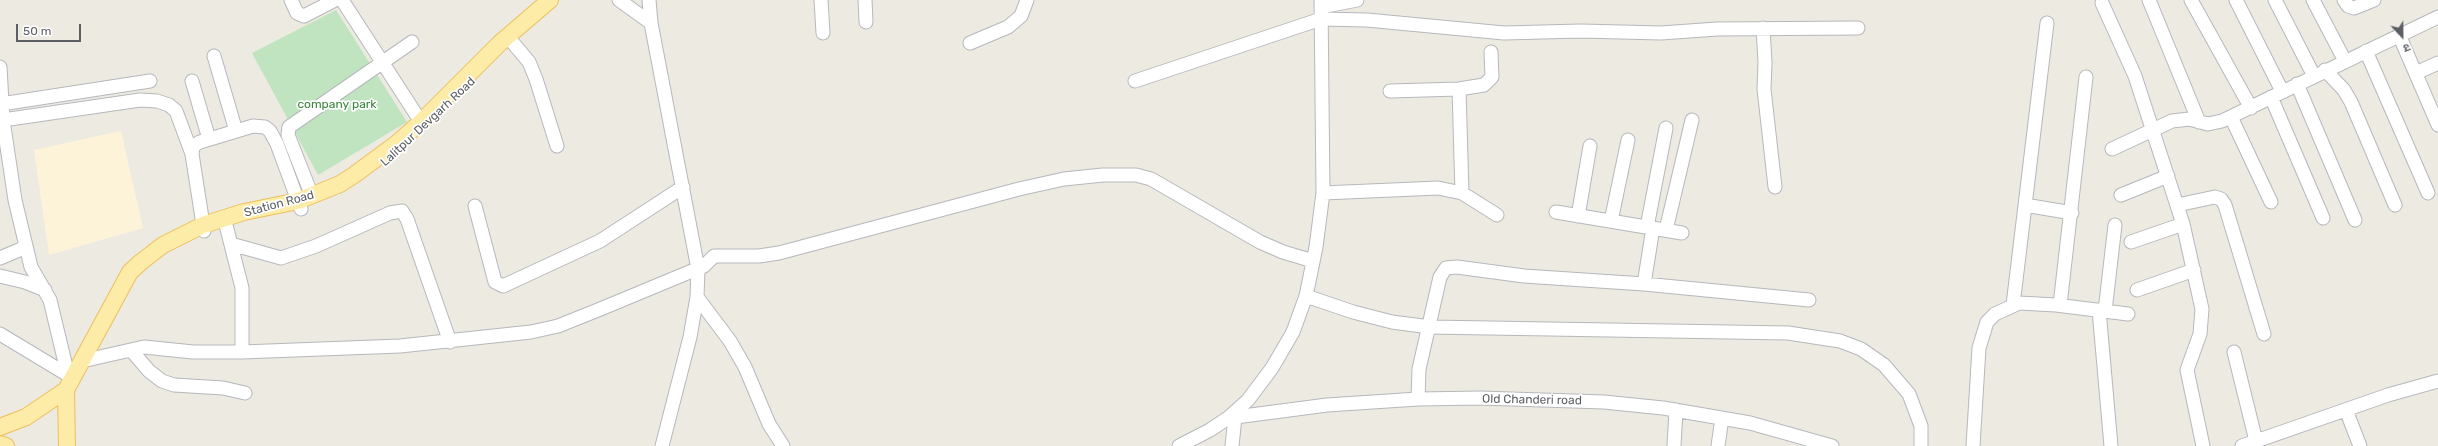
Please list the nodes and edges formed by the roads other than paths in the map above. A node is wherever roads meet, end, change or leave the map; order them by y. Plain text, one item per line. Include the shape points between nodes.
1 (291, 0) edge
2 (335, 0) edge
3 (342, 0) edge
4 (550, 0) edge
5 (561, 0) edge
6 (619, 0) edge
7 (649, 0) edge
8 (821, 0) edge
9 (865, 0) edge
10 (1027, 0) edge
11 (1357, 0) edge
12 (2149, 0) edge
13 (2191, 0) edge
14 (2236, 0) edge
15 (2275, 0) edge
16 (2313, 0) edge
17 (2344, 0) edge
18 (2374, 0) edge
19 (2102, 3) dead end
20 (1321, 9) edge
21 (2438, 17) edge
22 (866, 22) dead end
23 (651, 23) junction
24 (2046, 23) dead end
25 (1763, 28) junction
26 (1858, 28) dead end
27 (823, 33) dead end
28 (2399, 35) junction
29 (412, 42) dead end
30 (513, 42) junction
31 (970, 43) dead end
32 (2366, 50) junction
33 (1491, 52) dead end
34 (214, 56) dead end
35 (2345, 61) junction
36 (383, 63) junction
37 (2438, 63) edge
38 (0, 67) edge
39 (2319, 73) junction
40 (2416, 73) junction
41 (2086, 77) dead end
42 (192, 80) dead end
43 (150, 81) dead end
44 (1136, 81) dead end
45 (2297, 84) junction
46 (1459, 89) junction
47 (1390, 91) dead end
48 (2277, 94) junction
49 (1, 104) junction
50 (2251, 108) junction
51 (2232, 117) junction
52 (3, 120) junction
53 (1692, 120) dead end
54 (421, 122) junction
55 (2199, 122) junction
56 (2438, 125) edge
57 (1666, 128) dead end
58 (2153, 130) junction
59 (236, 131) junction
60 (209, 139) junction
61 (1628, 140) dead end
62 (557, 146) dead end
63 (1590, 146) dead end
64 (2112, 149) dead end
65 (3, 152) edge
66 (192, 154) junction
67 (2168, 176) junction
68 (683, 187) junction
69 (1775, 187) dead end
70 (1323, 193) junction
71 (1462, 193) junction
72 (2428, 193) dead end
73 (2121, 195) dead end
74 (304, 202) junction
75 (2271, 202) dead end
76 (2025, 205) junction
77 (2177, 205) junction
78 (2395, 205) dead end
79 (475, 206) dead end
80 (1556, 212) dead end
81 (2072, 213) junction
82 (1497, 215) dead end
83 (1578, 216) junction
84 (2323, 218) dead end
85 (2355, 220) dead end
86 (1612, 221) junction
87 (2183, 224) junction
88 (2115, 225) dead end
89 (226, 226) junction
90 (204, 228) junction
91 (1655, 228) junction
92 (1682, 233) dead end
93 (2131, 242) dead end
94 (231, 244) junction
95 (26, 247) junction
96 (0, 258) edge
97 (707, 262) junction
98 (1312, 267) junction
99 (2194, 270) junction
100 (1, 278) edge
101 (1644, 284) junction
102 (45, 290) junction
103 (2136, 290) dead end
104 (1306, 296) junction
105 (697, 297) junction
106 (1809, 300) dead end
107 (2013, 305) junction
108 (2060, 306) junction
109 (2102, 311) junction
110 (2128, 314) dead end
111 (1430, 327) junction
112 (0, 334) edge
113 (2264, 334) dead end
114 (450, 342) junction
115 (131, 350) junction
116 (242, 352) junction
117 (2234, 352) dead end
118 (82, 361) junction
119 (69, 381) junction
120 (2438, 381) edge
121 (246, 393) dead end
122 (1418, 399) junction
123 (1676, 410) junction
124 (2346, 410) junction
125 (1232, 418) junction
126 (1722, 418) junction
127 (0, 427) edge
128 (0, 444) edge
129 (1817, 444) edge
130 (2247, 445) edge
131 (6, 446) edge
132 (67, 446) edge
133 (662, 446) edge
134 (783, 446) edge
135 (1179, 446) edge
136 (1232, 446) edge
137 (1674, 446) edge
138 (1718, 446) edge
139 (1832, 446) edge
140 (1921, 446) edge
141 (1973, 446) edge
142 (2111, 446) edge
143 (2203, 446) edge
144 (2360, 446) edge

1 - 2 street via 297,14 304,16
3 - 36 street
4 - 54 main road, Station Road via 500,43
5 - 30 main road, Lalitpur Devgarh Road
6 - 23 street
7 - 23 street
8 - 27 street
9 - 22 street
10 - 31 street via 1021,16 1008,27
11 - 20 street
12 - 55 street
13 - 50 street
14 - 48 street
15 - 39 street
16 - 35 street
17 - 18 street via 2348,6 2354,8
19 - 58 street via 2124,50
20 - 25 street via 1367,20 1504,33 1661,33
20 - 44 street
20 - 70 street
21 - 28 street
23 - 68 street
24 - 76 street
25 - 26 street
25 - 69 street via 1764,89
28 - 32 street
28 - 40 street
29 - 36 street
30 - 62 street via 528,62 536,79
30 - 74 main road, Lalitpur Devgarh Road via 425,128 379,167 346,190
32 - 35 street
32 - 72 street
33 - 46 street via 1492,70 1489,82
34 - 59 street
35 - 39 street
36 - 54 street
36 - 74 street via 293,122 289,128 288,135
37 - 40 street
38 - 49 street
39 - 45 street
39 - 78 street via 2344,90 2351,102
40 - 56 street
41 - 81 street
42 - 60 street
43 - 49 street
45 - 48 street
45 - 85 street
46 - 47 street
46 - 71 street
48 - 50 street
48 - 84 street
49 - 52 street
50 - 51 street
51 - 55 street via 2214,123
51 - 75 street
52 - 65 street
52 - 66 street via 140,100 157,101 169,105 176,111
53 - 91 street
54 - 74 main road, Station Road via 354,175
55 - 58 street via 2182,119
57 - 91 street
58 - 64 street
58 - 67 street
59 - 60 street
59 - 74 street via 253,126 265,127 270,131
60 - 66 street via 193,146
61 - 86 street
63 - 83 street
65 - 95 street
66 - 90 street
67 - 73 street
67 - 77 street
68 - 79 street via 600,241 503,286 494,278
68 - 97 street
70 - 71 street via 1438,188
70 - 98 street
71 - 82 street
74 - 89 main road, Lalitpur Devgarh Road
74 - 90 main road, Station Road via 244,212
76 - 81 street
76 - 107 street
77 - 87 street
77 - 113 street via 2215,197 2225,204
80 - 83 street
81 - 108 street
83 - 86 street
86 - 91 street
87 - 93 street
87 - 99 street
88 - 109 street
89 - 90 main road, Lalitpur Devgarh Road
89 - 94 street
90 - 118 main road, Lalitpur Devgarh Road via 172,247 126,282
91 - 92 street
91 - 101 street
94 - 114 street via 281,258 316,246 390,213 402,212 407,219
94 - 116 street via 242,288
95 - 96 street
95 - 102 street via 34,273
97 - 98 street via 779,253 1064,179 1121,174 1151,179 1260,242
97 - 105 street
97 - 114 street via 558,326
98 - 104 street
99 - 103 street
99 - 143 street via 2202,322 2187,370
100 - 102 street
101 - 106 street
101 - 111 street via 1524,276 1451,267 1442,271
102 - 119 street via 56,322
104 - 111 street via 1361,314
104 - 125 street via 1292,332 1272,368
105 - 133 street
105 - 134 street via 733,348 769,424
107 - 108 street via 2019,303
107 - 141 street via 1995,314 1981,334
108 - 109 street
109 - 110 street
109 - 142 street
111 - 122 street via 1420,369
111 - 140 street via 1788,333 1840,341 1861,349 1884,365 1909,394 1921,426
112 - 119 street
114 - 116 street
115 - 116 street via 155,347 193,352
115 - 118 street
115 - 121 street via 149,371 162,381 174,385 223,388
117 - 130 street
118 - 119 main road
119 - 127 main road via 26,417
119 - 132 main road
120 - 124 street
122 - 123 street, Old Chanderi road via 1604,402
122 - 125 street, Old Chanderi road via 1327,405
123 - 126 street, Old Chanderi road
123 - 137 street
124 - 130 street
124 - 144 street
125 - 135 street
125 - 136 street
126 - 129 street, Old Chanderi road
126 - 138 street
128 - 131 main road
129 - 139 street, Old Chanderi road

